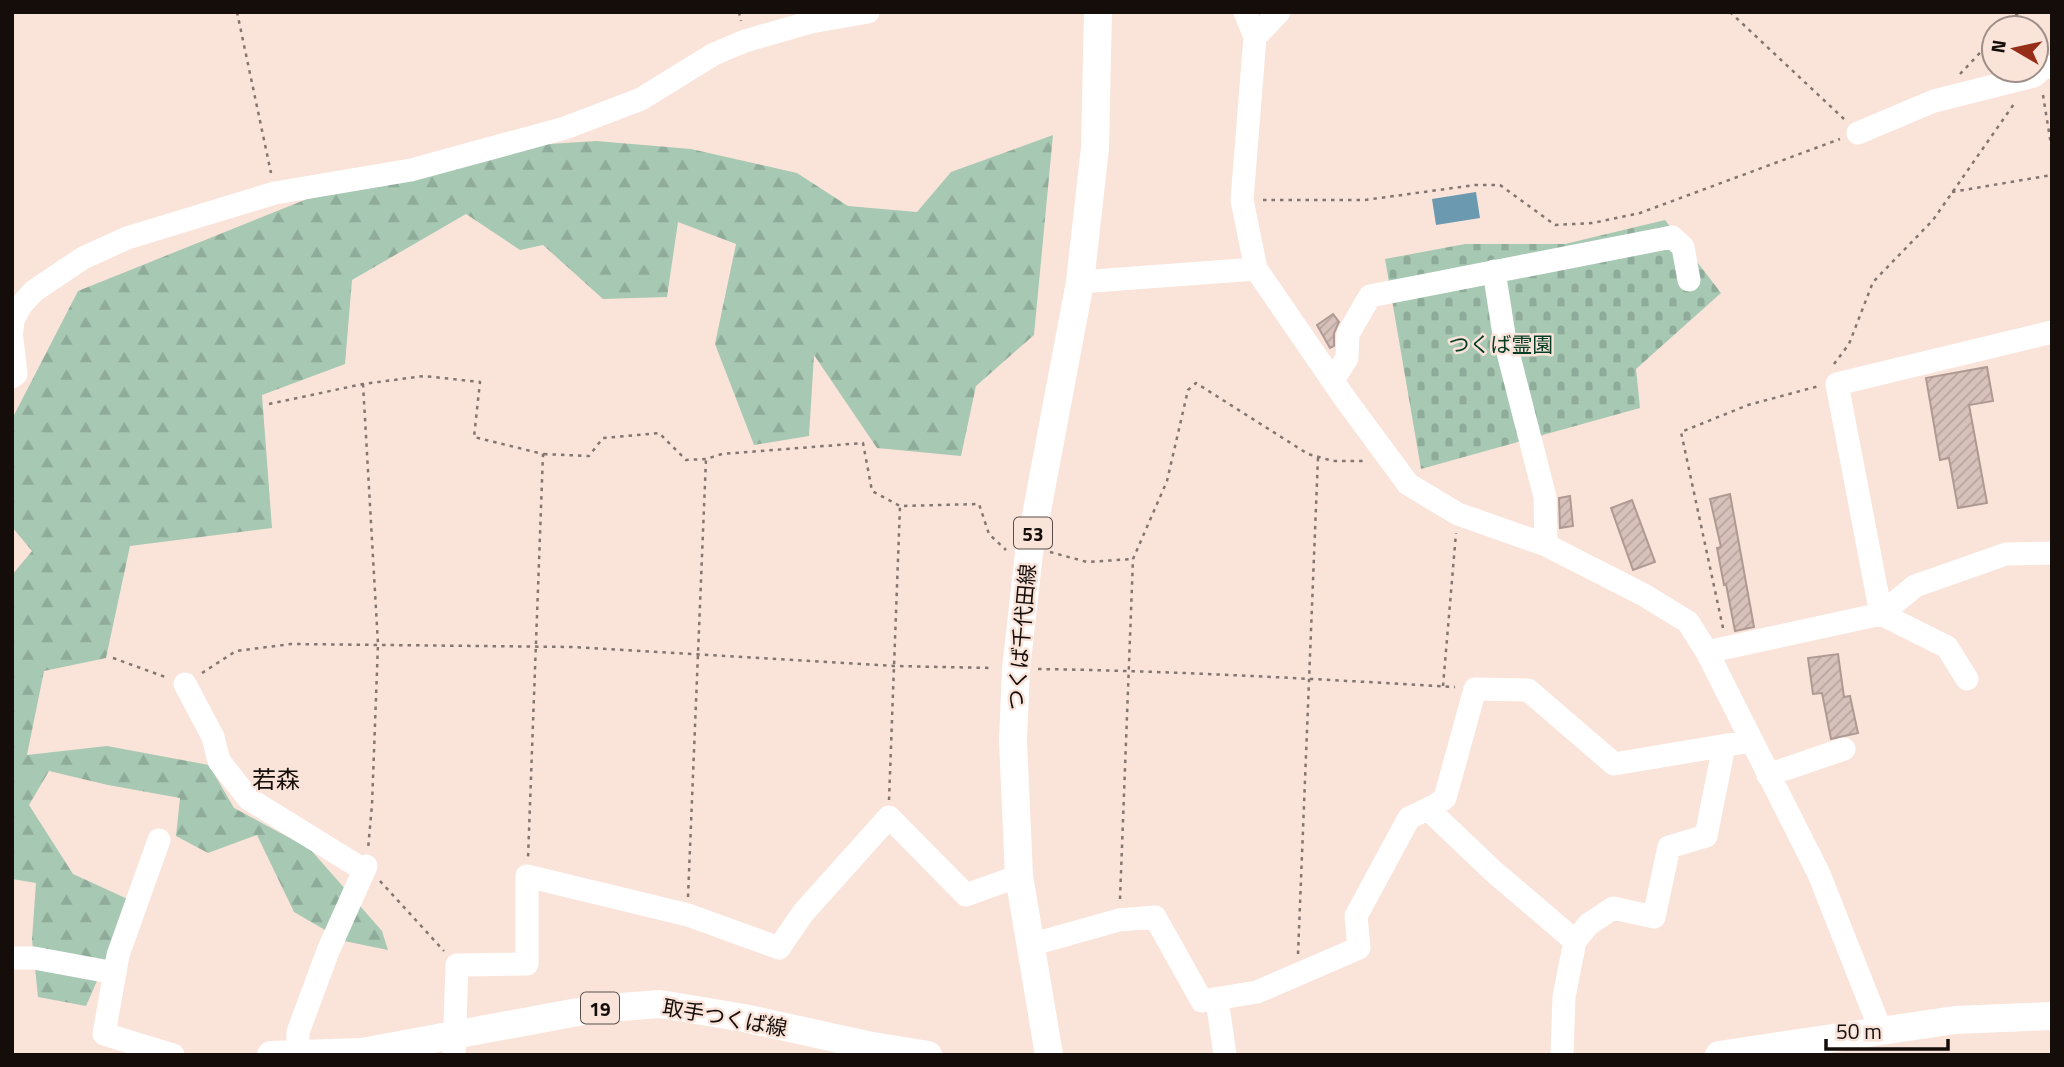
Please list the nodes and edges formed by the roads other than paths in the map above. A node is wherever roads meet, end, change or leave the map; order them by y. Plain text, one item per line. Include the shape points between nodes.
1 (868, 12) edge
2 (1098, 12) edge
3 (1245, 12) edge
4 (1279, 12) edge
5 (1255, 37) junction
6 (1996, 84) edge
7 (1858, 133) road end
8 (1256, 269) junction
9 (1494, 271) junction
10 (1689, 279) dead end
11 (1080, 282) junction
12 (12, 330) edge
13 (2052, 332) edge
14 (12, 339) edge
15 (12, 377) edge
16 (1333, 380) junction
17 (1546, 545) junction
18 (2052, 553) edge
19 (1881, 614) junction
20 (1717, 650) junction
21 (1967, 679) dead end
22 (185, 684) road end
23 (1751, 741) junction
24 (1724, 746) junction
25 (1844, 749) dead end
26 (1768, 775) junction
27 (1428, 809) junction
28 (159, 840) dead end
29 (1019, 876) junction
30 (1575, 941) junction
31 (1030, 945) junction
32 (12, 958) edge
33 (114, 973) junction
34 (1217, 999) junction
35 (2050, 1023) edge
36 (1881, 1031) junction
37 (455, 1045) edge
38 (285, 1054) edge
39 (173, 1055) edge
40 (928, 1055) edge
41 (1049, 1055) edge
42 (1225, 1055) edge
43 (1562, 1055) edge
44 (1718, 1055) edge

1 - 12 street via 745,41 714,54 641,99 565,128 411,170 275,192 127,238 83,258 34,291 21,305
2 - 11 main road, つくば千代田線 / 53 via 1095,148
3 - 5 street
4 - 5 street
5 - 8 street via 1242,200
6 - 7 street via 1934,101
8 - 11 street
8 - 16 street
9 - 10 street via 1672,237 1683,247
9 - 16 street via 1370,296 1349,334 1348,358
9 - 17 street via 1505,341 1545,497
11 - 29 main road, つくば千代田線 / 53 via 1029,553 1016,668 1013,740
13 - 19 street via 1828,378
14 - 15 street via 16,374
16 - 17 street via 1408,484 1458,514
17 - 20 street via 1688,622
18 - 19 street via 2006,554 1915,586
19 - 20 street
19 - 21 street via 1947,647
20 - 23 street
22 - 38 street via 213,737 219,761 249,799 365,868
23 - 24 street
23 - 26 street
24 - 27 street via 1614,764 1528,690 1475,689 1445,798
24 - 30 street via 1706,835 1669,846 1654,917 1613,908 1589,924
25 - 26 street
26 - 36 street via 1818,874
27 - 30 street
27 - 34 street via 1409,818 1356,916 1359,948 1257,992
28 - 33 street
29 - 31 main road, つくば千代田線 / 53
29 - 37 street via 966,895 889,817 803,913 779,948 688,915 527,876 527,964 457,965
30 - 43 street via 1564,997
31 - 34 street via 1119,920 1155,917 1202,1001
31 - 41 main road, つくば千代田線 / 53
32 - 33 street
33 - 39 street via 104,1034
34 - 42 street
35 - 36 main road via 1955,1020
36 - 44 main road
37 - 38 main road, 取手つくば線 / 19
37 - 40 main road, 取手つくば線 / 19 via 594,1009 660,1004

